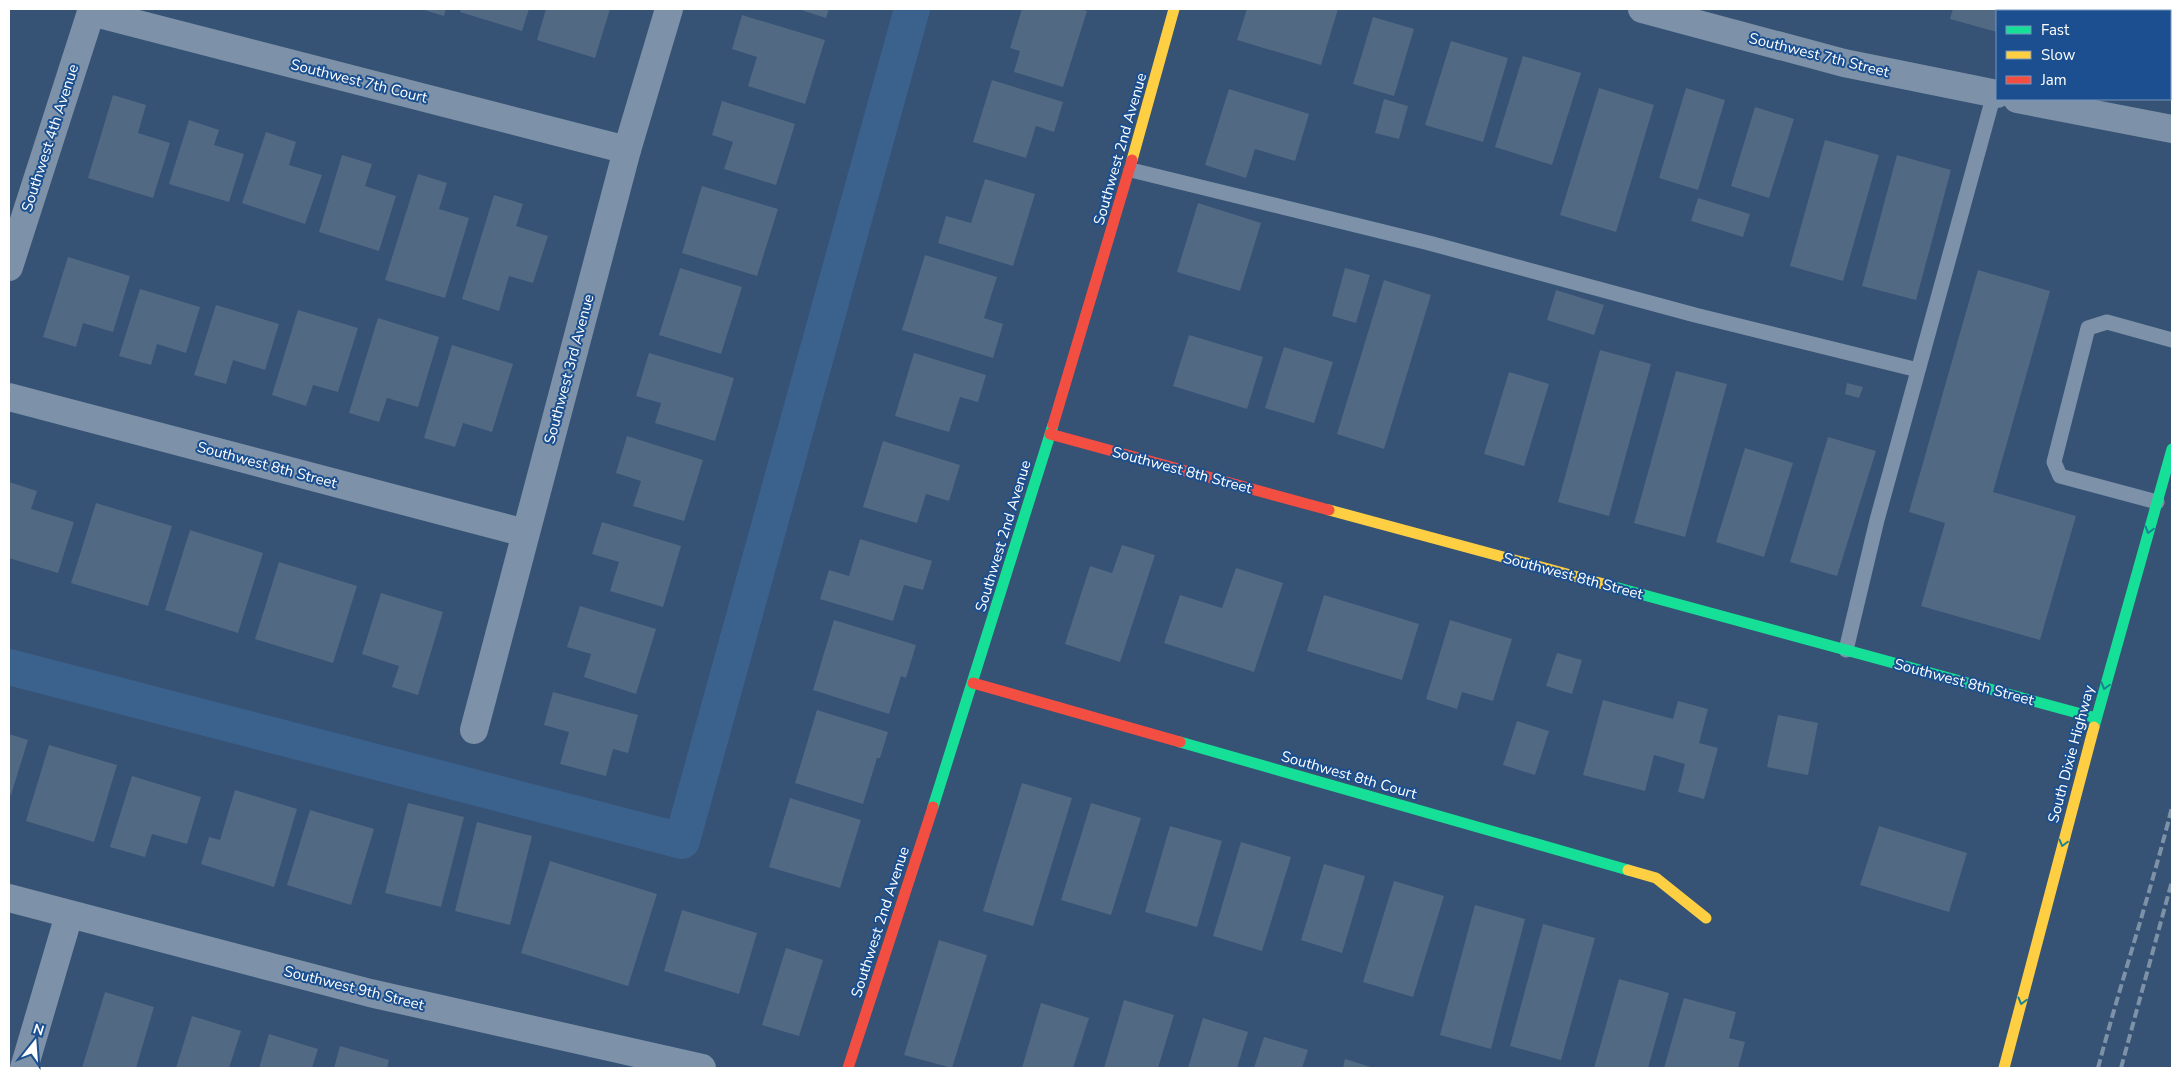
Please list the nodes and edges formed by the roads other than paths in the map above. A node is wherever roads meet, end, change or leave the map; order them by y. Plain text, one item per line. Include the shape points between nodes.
1 (669, 9) edge
2 (1174, 9) edge
3 (1642, 9) edge
4 (91, 10) edge
5 (1996, 95) edge
6 (2002, 100) edge
7 (2023, 100) edge
8 (2172, 130) edge
9 (627, 150) junction
10 (1131, 170) junction
11 (9, 267) edge
12 (2172, 340) edge
13 (1918, 370) junction
14 (9, 397) edge
15 (1050, 434) junction
16 (2172, 450) edge
17 (2157, 502) junction
18 (525, 533) junction
19 (1846, 650) junction
20 (973, 683) junction
21 (2096, 718) junction
22 (474, 730) dead end
23 (9, 898) edge
24 (69, 915) junction
25 (1706, 918) dead end
26 (24, 1068) edge
27 (702, 1068) edge
28 (848, 1068) edge
29 (2004, 1068) edge

1 - 9 street, Southwest 3rd Avenue
2 - 10 street, Southwest 2nd Avenue
3 - 5 street, Southwest 7th Street via 1844,63
4 - 9 street, Southwest 7th Court
4 - 11 street, Southwest 4th Avenue
6 - 13 lane
7 - 8 street, Southwest 7th Street
9 - 18 street, Southwest 3rd Avenue
10 - 13 lane via 1429,243 1695,315
10 - 15 street, Southwest 2nd Avenue
12 - 17 lane via 2107,322 2088,328 2054,462 2060,476
13 - 19 lane
14 - 18 street, Southwest 8th Street
15 - 19 street, Southwest 8th Street
15 - 20 street, Southwest 2nd Avenue
16 - 17 street, South Dixie Highway
17 -> 21 street, South Dixie Highway
18 - 22 street, Southwest 3rd Avenue
19 - 21 street, Southwest 8th Street
20 - 25 street, Southwest 8th Court via 1656,878
20 - 28 street, Southwest 2nd Avenue
21 -> 29 street, South Dixie Highway
23 - 24 street, Southwest 9th Street
24 - 26 street
24 - 27 street, Southwest 9th Street via 370,993

